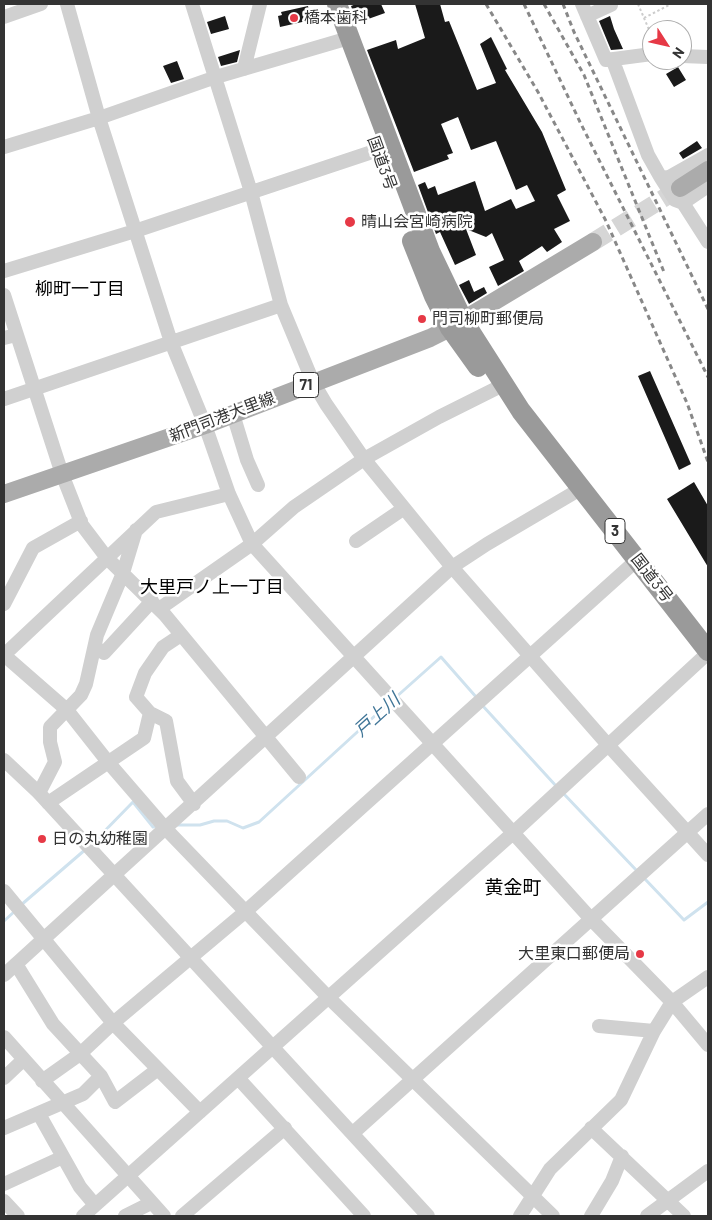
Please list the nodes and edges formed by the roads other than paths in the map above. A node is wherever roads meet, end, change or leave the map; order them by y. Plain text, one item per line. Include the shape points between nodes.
1 (41, 4) edge
2 (67, 4) edge
3 (192, 4) edge
4 (260, 4) edge
5 (324, 4) edge
6 (337, 4) edge
7 (611, 4) edge
8 (584, 10) edge
9 (4, 17) edge
10 (344, 40) junction
11 (642, 56) edge
12 (692, 56) edge
13 (708, 57) edge
14 (613, 61) junction
15 (244, 69) junction
16 (216, 77) junction
17 (99, 118) junction
18 (4, 147) edge
19 (384, 149) junction
20 (708, 155) edge
21 (708, 170) edge
22 (661, 178) junction
23 (708, 186) edge
24 (251, 192) junction
25 (681, 196) junction
26 (135, 231) junction
27 (593, 242) tunnel mouth
28 (708, 242) edge
29 (4, 272) edge
30 (4, 295) edge
31 (281, 305) junction
32 (457, 324) junction
33 (10, 337) edge
34 (171, 342) junction
35 (313, 382) junction
36 (495, 389) junction
37 (33, 390) junction
38 (4, 399) edge
39 (521, 411) junction
40 (233, 414) junction
41 (206, 425) junction
42 (364, 460) junction
43 (62, 474) junction
44 (258, 485) dead end
45 (582, 488) junction
46 (4, 494) edge
47 (229, 494) junction
48 (403, 508) junction
49 (81, 521) junction
50 (136, 530) junction
51 (356, 541) dead end
52 (252, 544) junction
53 (107, 558) junction
54 (638, 559) junction
55 (452, 567) junction
56 (123, 573) junction
57 (4, 604) edge
58 (155, 605) junction
59 (181, 635) junction
60 (95, 647) junction
61 (708, 652) edge
62 (4, 655) edge
63 (354, 656) junction
64 (530, 656) junction
65 (67, 710) junction
66 (150, 713) junction
67 (265, 739) junction
68 (433, 745) junction
69 (608, 745) junction
70 (4, 760) edge
71 (108, 762) junction
72 (299, 778) dead end
73 (43, 798) junction
74 (194, 804) junction
75 (708, 814) edge
76 (165, 828) junction
77 (688, 832) junction
78 (513, 833) junction
79 (708, 854) edge
80 (115, 876) junction
81 (4, 891) edge
82 (245, 912) junction
83 (591, 919) junction
84 (44, 938) junction
85 (192, 958) junction
86 (16, 964) junction
87 (4, 975) edge
88 (708, 977) edge
89 (328, 997) junction
90 (672, 1002) junction
91 (113, 1024) junction
92 (599, 1026) dead end
93 (654, 1031) junction
94 (4, 1038) edge
95 (708, 1045) edge
96 (272, 1046) junction
97 (80, 1054) junction
98 (24, 1060) junction
99 (158, 1069) junction
100 (101, 1076) junction
101 (4, 1078) edge
102 (238, 1078) junction
103 (414, 1080) junction
104 (42, 1081) junction
105 (62, 1104) junction
106 (200, 1112) junction
107 (39, 1114) junction
108 (285, 1128) junction
109 (591, 1128) junction
110 (353, 1133) junction
111 (5, 1134) edge
112 (622, 1156) junction
113 (63, 1157) junction
114 (708, 1171) edge
115 (128, 1175) junction
116 (4, 1184) edge
117 (534, 1197) junction
118 (668, 1200) junction
119 (4, 1201) edge
120 (151, 1203) junction
121 (95, 1205) junction
122 (18, 1216) edge
123 (83, 1216) edge
124 (125, 1216) edge
125 (164, 1216) edge
126 (182, 1216) edge
127 (364, 1216) edge
128 (428, 1216) edge
129 (520, 1216) edge
130 (553, 1216) edge
131 (591, 1216) edge
132 (647, 1216) edge
133 (684, 1216) edge

1 - 9 street
2 - 17 street
3 - 16 street
4 - 15 street
5 - 10 highway, 国道3号 / 3
6 - 10 highway, 国道3号 / 3
7 - 8 street
8 - 14 street via 606,60
10 - 15 street
10 - 19 highway, 国道3号 / 3
11 - 14 street
12 - 13 street
14 - 22 street via 644,146
15 - 16 street
16 - 17 street
16 - 24 street
17 - 18 street
17 - 26 street
19 - 24 street
19 - 32 highway, 国道3号 / 3 via 434,296
20 - 22 street via 669,177
21 - 25 main road
22 - 25 street via 675,200
23 - 25 street
24 - 26 street
24 - 31 street
25 - 28 street
26 - 29 street
26 - 34 street
27 - 32 main road, 新門司港大里線 / 71
30 - 33 street
31 - 34 street
31 - 35 street
32 - 35 main road, 新門司港大里線 / 71
32 - 36 highway, 国道3号 / 3
32 - 39 highway, 国道3号 / 3
33 - 37 street
34 - 37 street
34 - 41 street
35 - 40 main road, 新門司港大里線 / 71
35 - 42 street
36 - 39 highway, 国道3号 / 3
36 - 42 street
37 - 38 street
37 - 43 street
39 - 45 highway, 国道3号 / 3
40 - 41 main road, 新門司港大里線 / 71
40 - 44 street
41 - 43 main road, 新門司港大里線 / 71
41 - 47 street
42 - 48 street
42 - 52 street via 294,507
43 - 46 main road, 新門司港大里線 / 71
43 - 49 street
45 - 54 highway, 国道3号 / 3
45 - 55 street
47 - 50 street via 156,512
47 - 52 street
48 - 51 street
48 - 55 street
49 - 53 street
49 - 57 street via 33,548
50 - 53 street
50 - 56 street
52 - 58 street
52 - 63 street
53 - 56 street
53 - 62 street
54 - 61 highway, 国道3号 / 3
54 - 64 street
55 - 63 street
55 - 64 street
56 - 58 street
56 - 60 street
58 - 59 street
58 - 60 street via 104,653
59 - 66 street via 163,647 145,673 136,697
59 - 67 street
60 - 65 street via 81,695
61 - 69 street
62 - 65 street
63 - 67 street
63 - 68 street
64 - 68 street
64 - 69 street
65 - 71 street
65 - 73 street via 50,727 55,762
66 - 71 street via 144,738
66 - 74 street via 166,721 177,781
67 - 72 street
67 - 74 street
68 - 78 street
68 - 82 street
69 - 77 street
69 - 78 street
70 - 73 street
71 - 73 street
71 - 76 street
73 - 80 street
74 - 76 street
75 - 77 street
76 - 80 street
76 - 82 street
77 - 79 street
77 - 83 street
78 - 83 street
78 - 89 street
80 - 84 street
80 - 85 street
81 - 84 street
82 - 85 street
82 - 89 street
83 - 90 street
83 - 103 street
84 - 86 street
84 - 91 street
85 - 91 street
85 - 96 street
86 - 87 street
86 - 97 street via 53,1024
88 - 90 street
89 - 96 street
89 - 103 street
90 - 93 street
90 - 95 street
91 - 97 street
91 - 99 street
92 - 93 street
93 - 109 street via 621,1100
94 - 98 street
96 - 102 street
96 - 110 street
97 - 100 street
97 - 104 street
98 - 101 street
98 - 104 street
99 - 100 street via 115,1102
99 - 106 street
100 - 105 street via 83,1094
102 - 106 street
102 - 108 street
103 - 110 street
103 - 117 street
104 - 105 street
105 - 107 street
105 - 115 street
106 - 115 street
107 - 111 street
107 - 113 street
108 - 126 street
108 - 127 street
109 - 112 street
109 - 117 street via 550,1169
110 - 128 street
112 - 118 street
112 - 131 street via 612,1181
113 - 116 street
113 - 121 street
114 - 118 street
115 - 120 street
115 - 121 street
117 - 129 street
117 - 130 street
118 - 132 street
118 - 133 street
119 - 122 street
120 - 124 street
120 - 125 street
121 - 123 street

